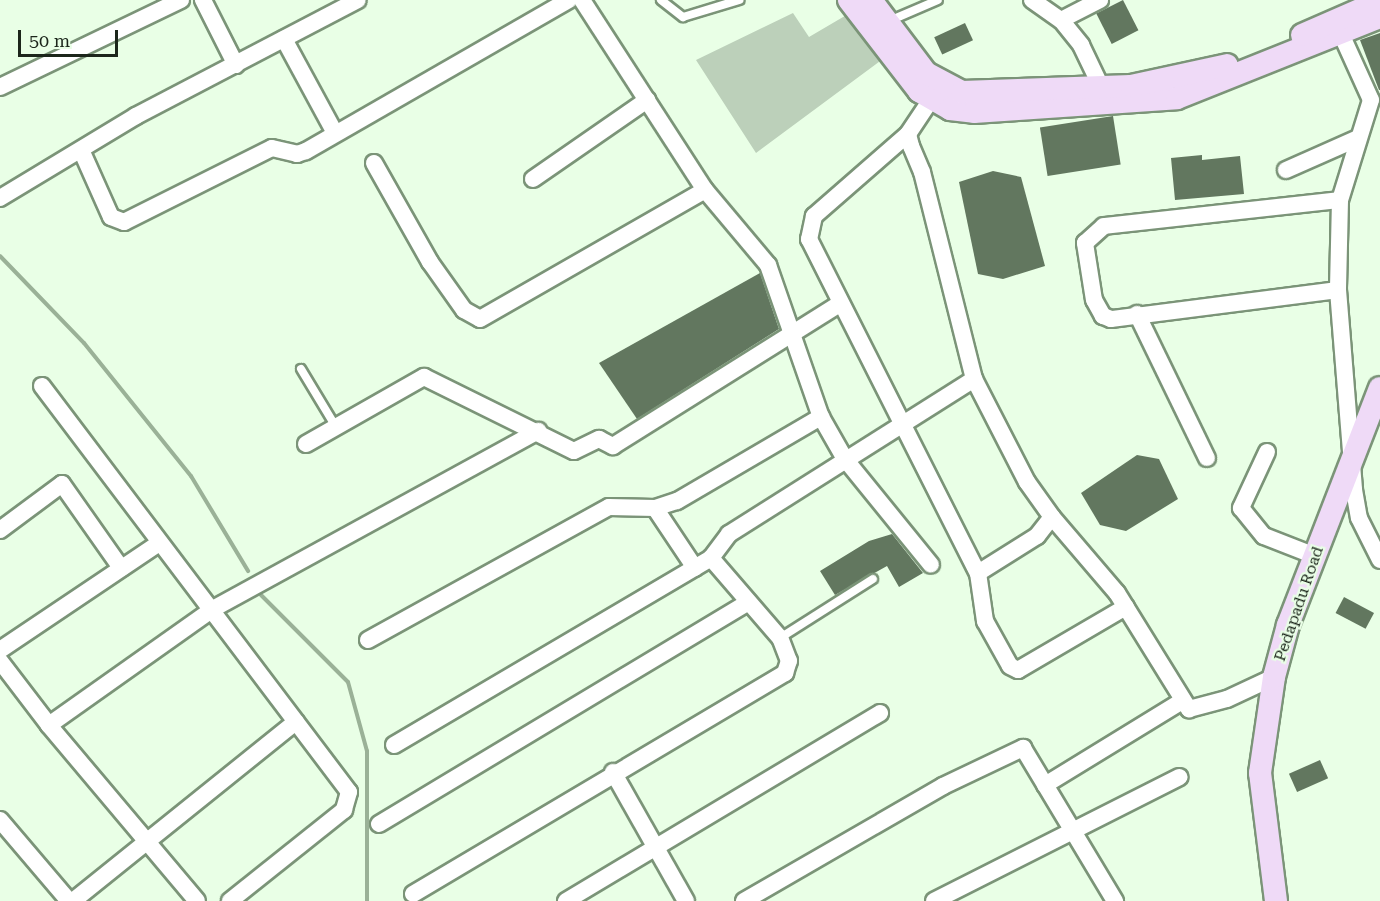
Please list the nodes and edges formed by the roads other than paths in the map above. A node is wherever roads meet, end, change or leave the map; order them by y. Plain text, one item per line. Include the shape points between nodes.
1 (181, 0) edge
2 (203, 0) edge
3 (358, 0) edge
4 (569, 0) edge
5 (582, 0) edge
6 (661, 0) edge
7 (739, 0) edge
8 (849, 0) edge
9 (871, 0) edge
10 (938, 0) edge
11 (1032, 0) edge
12 (1100, 0) edge
13 (1380, 1) edge
14 (1380, 17) edge
15 (1061, 20) junction
16 (886, 22) junction
17 (1342, 36) junction
18 (284, 39) junction
19 (236, 65) junction
20 (0, 87) edge
21 (936, 92) junction
22 (1105, 96) junction
23 (647, 100) junction
24 (335, 133) junction
25 (908, 134) junction
26 (1356, 139) junction
27 (82, 152) junction
28 (374, 163) dead end
29 (1286, 170) dead end
30 (533, 179) dead end
31 (705, 190) junction
32 (0, 198) edge
33 (1340, 200) junction
34 (1338, 290) junction
35 (839, 304) junction
36 (1137, 314) junction
37 (796, 334) junction
38 (301, 369) dead end
39 (974, 379) junction
40 (42, 386) dead end
41 (1380, 388) edge
42 (821, 417) junction
43 (1380, 418) edge
44 (900, 423) junction
45 (336, 426) junction
46 (538, 431) junction
47 (306, 444) dead end
48 (1267, 452) dead end
49 (1207, 458) dead end
50 (845, 459) junction
51 (1351, 465) junction
52 (1354, 490) junction
53 (657, 508) junction
54 (1052, 518) junction
55 (0, 530) edge
56 (159, 543) junction
57 (717, 550) junction
58 (1315, 556) junction
59 (1380, 560) edge
60 (931, 565) dead end
61 (121, 568) junction
62 (694, 568) junction
63 (978, 573) junction
64 (873, 579) dead end
65 (749, 602) junction
66 (1126, 606) junction
67 (213, 609) junction
68 (783, 636) junction
69 (368, 640) dead end
70 (0, 650) edge
71 (0, 662) edge
72 (1274, 677) junction
73 (1182, 701) junction
74 (880, 713) dead end
75 (296, 722) junction
76 (49, 725) junction
77 (394, 745) dead end
78 (613, 772) junction
79 (1180, 777) dead end
80 (1045, 784) junction
81 (0, 820) edge
82 (379, 824) dead end
83 (1074, 827) junction
84 (149, 841) junction
85 (655, 847) junction
86 (413, 894) dead end
87 (71, 901) edge
88 (197, 901) edge
89 (230, 901) edge
90 (566, 901) edge
91 (687, 901) edge
92 (744, 901) edge
93 (934, 901) edge
94 (1115, 901) edge
95 (1276, 901) edge
96 (1289, 901) edge

1 - 20 street
2 - 19 street
3 - 18 street
4 - 24 street
5 - 23 street
6 - 7 lane via 683,17
8 - 21 main road via 903,74
9 - 16 main road
10 - 16 lane
11 - 15 street
12 - 15 street
13 - 22 main road via 1212,71
14 - 17 main road
15 - 22 street
16 - 21 main road
17 - 22 main road via 1177,98
17 - 26 street via 1371,100
18 - 19 street
18 - 24 street
19 - 27 street via 136,116
21 - 22 main road
21 - 25 street
23 - 30 street
23 - 31 street
24 - 27 street via 297,154 272,148 124,222 111,217
25 - 35 street via 809,226
25 - 39 street
26 - 29 street
26 - 33 street
27 - 32 street
28 - 31 street via 430,262 464,310 480,319
31 - 37 street via 768,265
33 - 34 street
33 - 36 street via 1094,229 1085,243 1098,309 1111,318
34 - 36 street
34 - 51 street
35 - 37 street
35 - 44 street
36 - 49 street
37 - 42 street via 803,376
37 - 46 street via 613,446 599,439 582,450
38 - 45 lane
39 - 44 street
39 - 54 street via 1027,482
40 - 56 street
41 - 51 main road, Pedapadu Road
42 - 50 street
42 - 53 street via 677,501
43 - 52 main road
44 - 50 street
44 - 63 street
45 - 46 street via 424,377
45 - 47 street
46 - 67 street
48 - 58 street via 1242,507 1264,536
50 - 57 street
50 - 60 street
51 - 52 street
51 - 58 main road, Pedapadu Road
52 - 59 street via 1359,518
52 - 96 main road via 1291,664 1274,748 1271,788
53 - 62 street
53 - 69 street via 609,507
54 - 63 street via 1037,536
54 - 66 street
55 - 61 street via 62,484
56 - 61 street
56 - 67 street
57 - 62 street
57 - 65 street
58 - 72 main road, Pedapadu Road
61 - 70 street
62 - 77 street
63 - 66 street via 985,621 1010,666 1018,670
64 - 68 lane
65 - 68 street
65 - 82 street
66 - 73 street
67 - 75 street
67 - 76 street
68 - 78 street via 789,661 785,673
71 - 76 street
72 - 73 street via 1195,710
72 - 95 main road, Pedapadu Road via 1260,773
73 - 80 street
74 - 85 street
75 - 84 street
75 - 89 street via 343,784 349,802
76 - 84 street
78 - 85 street
78 - 86 street
79 - 83 street
80 - 83 street
80 - 92 street via 1023,748 943,786
81 - 87 street
83 - 93 street
83 - 94 street
84 - 87 street
84 - 88 street
85 - 90 street
85 - 91 street

